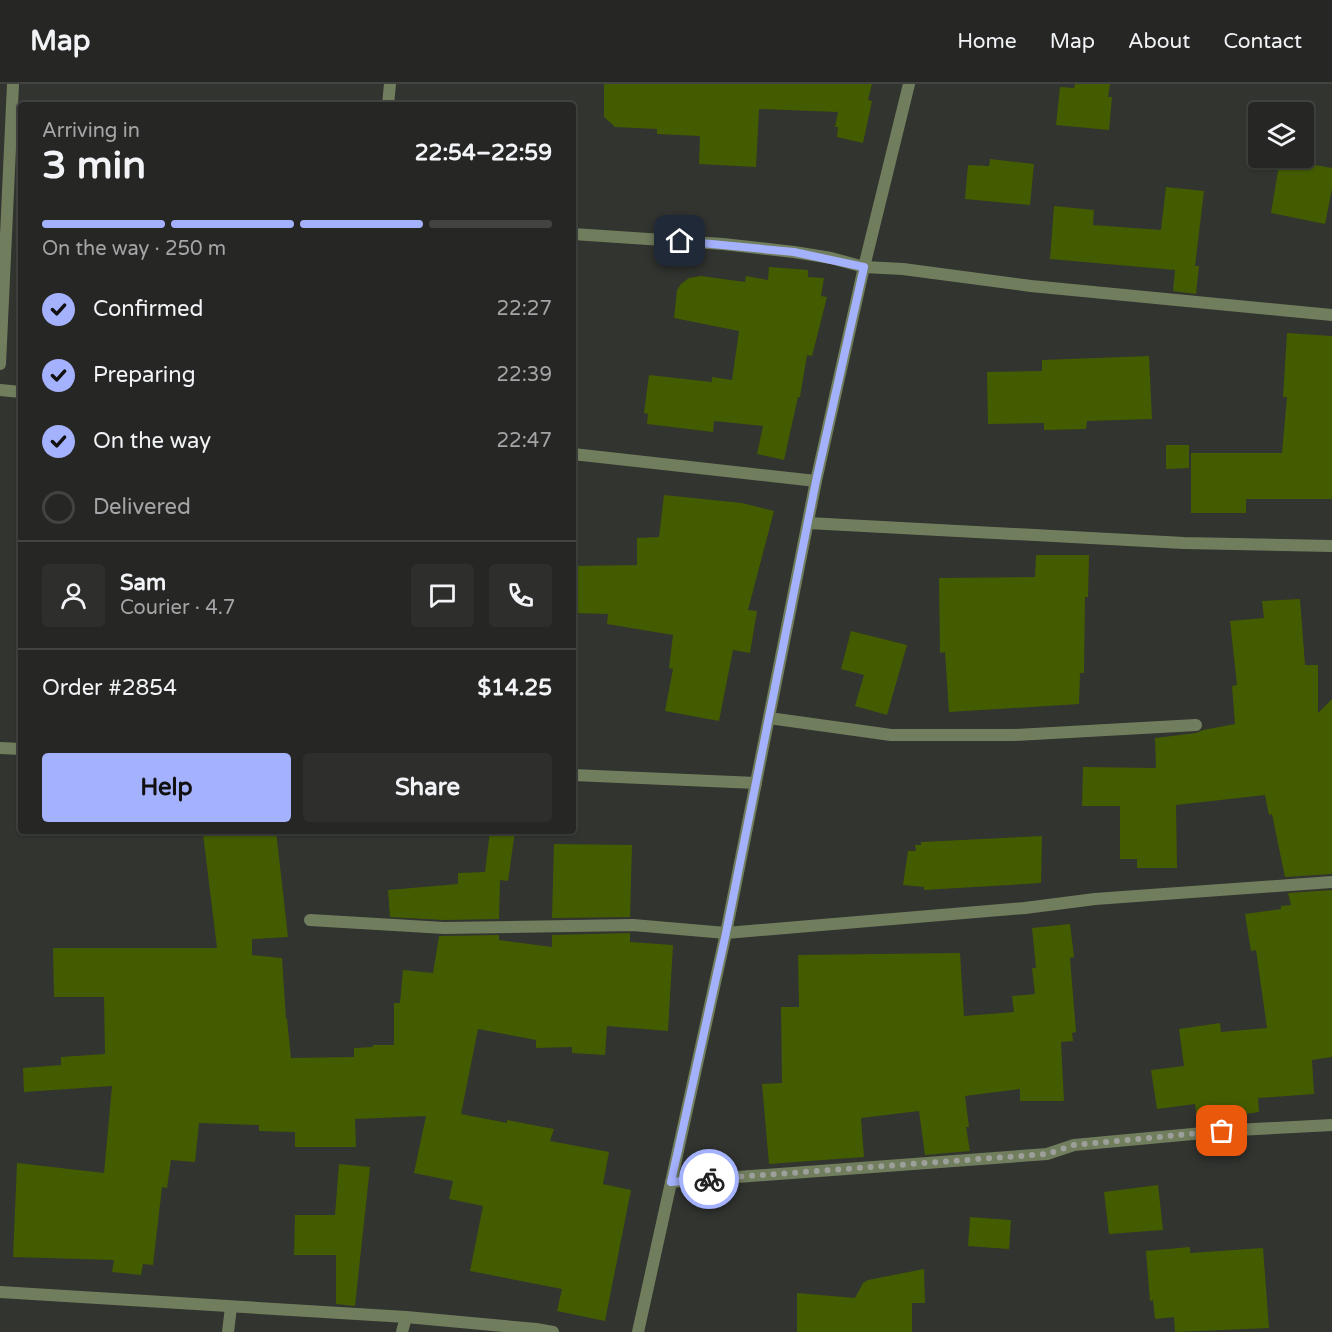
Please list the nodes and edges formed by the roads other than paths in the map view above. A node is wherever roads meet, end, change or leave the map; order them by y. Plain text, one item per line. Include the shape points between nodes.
1 (13, 84) edge
2 (390, 84) edge
3 (909, 84) edge
4 (388, 102) edge
5 (8, 200) junction
6 (18, 201) edge
7 (576, 234) edge
8 (864, 267) junction
9 (1332, 315) edge
10 (0, 364) edge
11 (0, 390) edge
12 (18, 392) edge
13 (576, 454) edge
14 (816, 481) junction
15 (808, 523) junction
16 (1332, 546) edge
17 (769, 718) junction
18 (1196, 725) dead end
19 (0, 748) edge
20 (18, 749) edge
21 (576, 775) edge
22 (756, 783) junction
23 (1332, 882) edge
24 (310, 920) dead end
25 (726, 933) junction
26 (1332, 1125) edge
27 (671, 1182) junction
28 (0, 1292) edge
29 (231, 1307) junction
30 (406, 1317) junction
31 (228, 1332) edge
32 (402, 1332) edge
33 (553, 1332) edge
34 (638, 1332) edge

1 - 5 street
2 - 4 street
3 - 8 street
5 - 6 street
5 - 10 street
7 - 8 street via 794,252
8 - 9 street
8 - 14 street
11 - 12 street
13 - 14 street
14 - 15 street
15 - 16 street via 1184,543
15 - 17 street
17 - 18 street via 891,735 1014,735
17 - 22 street
19 - 20 street
21 - 22 street
22 - 25 street
23 - 25 street
24 - 25 street via 444,928 633,926
25 - 27 street
26 - 27 street via 1074,1145 1047,1154
27 - 34 street
28 - 29 street
29 - 30 street
29 - 31 street
30 - 32 street
30 - 33 street

